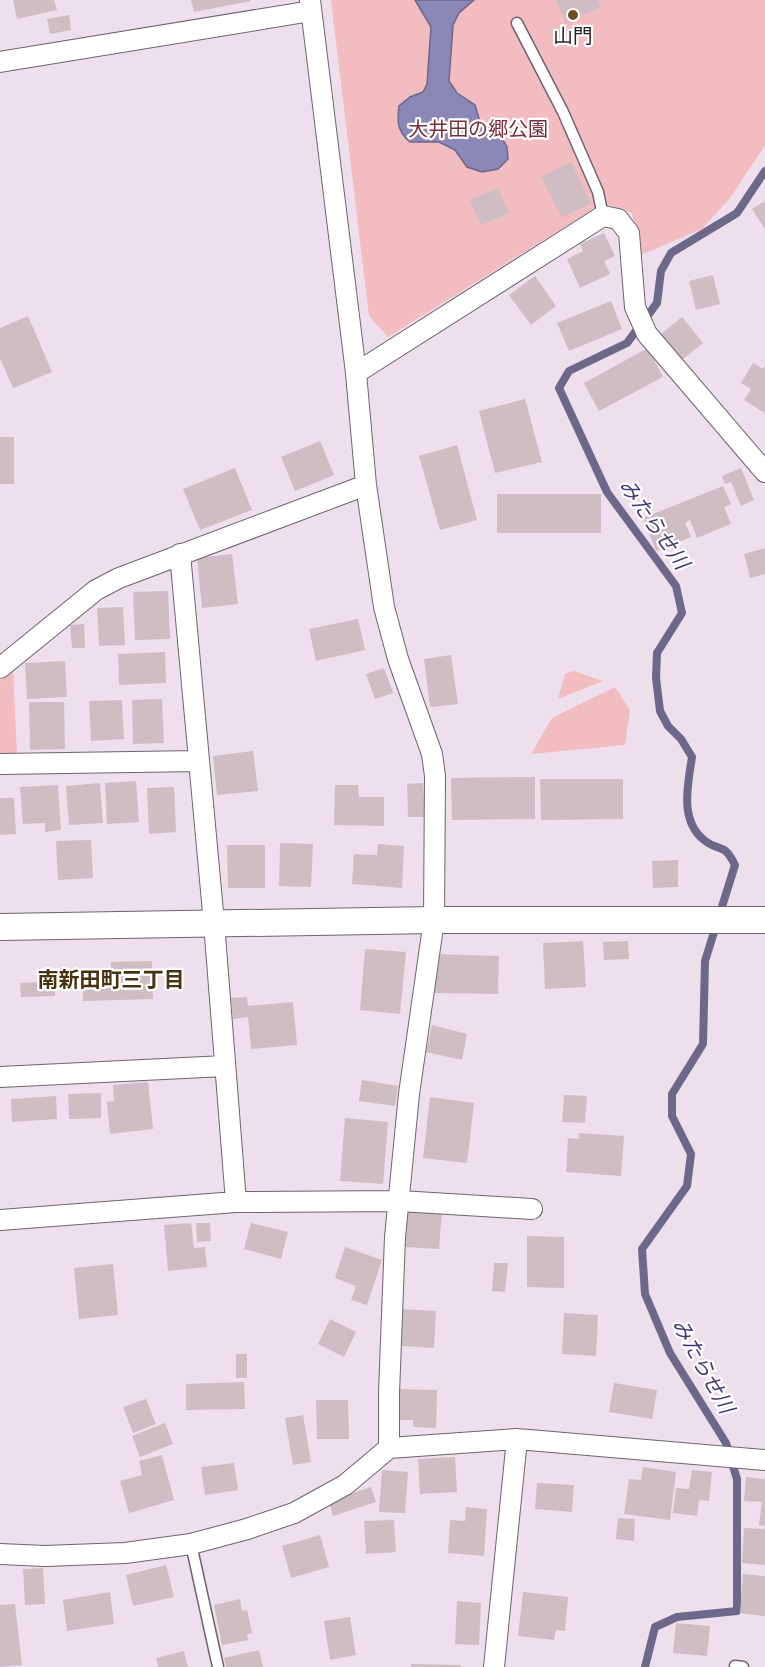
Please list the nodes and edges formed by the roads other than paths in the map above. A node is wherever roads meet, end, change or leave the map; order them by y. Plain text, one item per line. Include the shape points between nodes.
1 (310, 6) edge
2 (517, 23) dead end
3 (0, 62) edge
4 (603, 216) junction
5 (356, 373) junction
6 (759, 461) edge
7 (366, 485) junction
8 (180, 554) junction
9 (0, 668) edge
10 (199, 761) junction
11 (0, 764) edge
12 (434, 920) junction
13 (765, 920) edge
14 (214, 923) junction
15 (0, 927) edge
16 (225, 1066) junction
17 (0, 1077) edge
18 (400, 1201) junction
19 (236, 1202) junction
20 (532, 1209) dead end
21 (0, 1220) edge
22 (517, 1439) junction
23 (389, 1448) junction
24 (760, 1459) edge
25 (191, 1544) junction
26 (0, 1554) edge
27 (218, 1667) edge
28 (494, 1667) edge

1 - 3 street
1 - 5 street
2 - 4 lane via 563,112 598,192
4 - 5 street
4 - 6 street via 618,219 628,232 635,307 647,334
5 - 7 street
7 - 8 street
7 - 12 street via 384,607 432,754
8 - 9 street via 96,590
8 - 10 street
10 - 11 street
10 - 14 street
12 - 13 street
12 - 14 street
12 - 18 street via 409,1094
14 - 15 street
14 - 16 street
16 - 17 street
16 - 19 street
18 - 19 street
18 - 20 street
18 - 23 street via 395,1237
19 - 21 street
22 - 23 street
22 - 24 street
22 - 28 street
23 - 25 street via 345,1485 294,1513
25 - 26 street via 126,1553
25 - 27 lane

